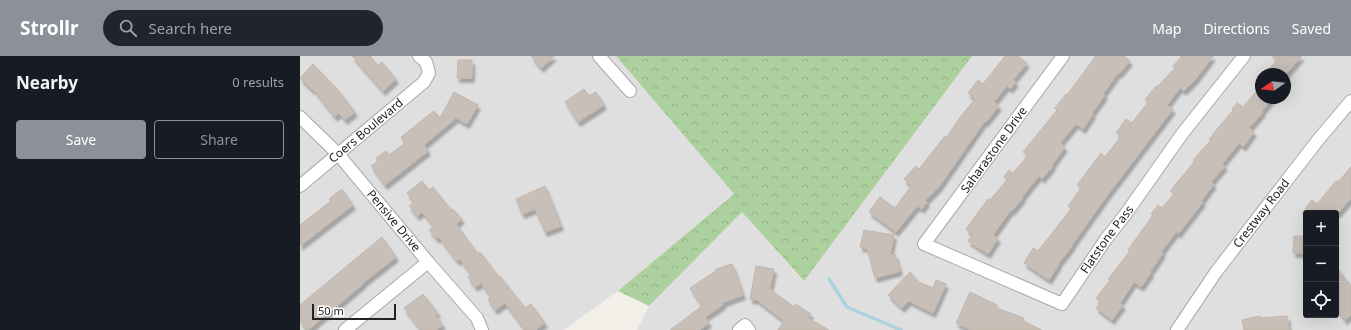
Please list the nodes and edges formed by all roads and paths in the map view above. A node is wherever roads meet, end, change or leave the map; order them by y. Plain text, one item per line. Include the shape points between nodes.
1 (419, 56) edge
2 (598, 56) edge
3 (1063, 56) edge
4 (1244, 56) edge
5 (630, 91) dead end
6 (1351, 101) edge
7 (300, 117) edge
8 (338, 154) junction
9 (300, 186) edge
10 (924, 244) joint
11 (428, 262) junction
12 (345, 330) edge
13 (482, 330) edge
14 (1177, 330) edge

1 - 8 street, Coers Boulevard via 426,62 429,73 424,82
2 - 5 street
3 - 10 street, Saharastone Drive
4 - 10 street, Flatstone Pass via 1182,134 1062,304
6 - 14 street, Crestway Road via 1239,241
7 - 8 street, Pensive Drive
8 - 9 street, Coers Boulevard
8 - 11 street, Pensive Drive
11 - 12 street
11 - 13 street, Pensive Drive via 477,318

